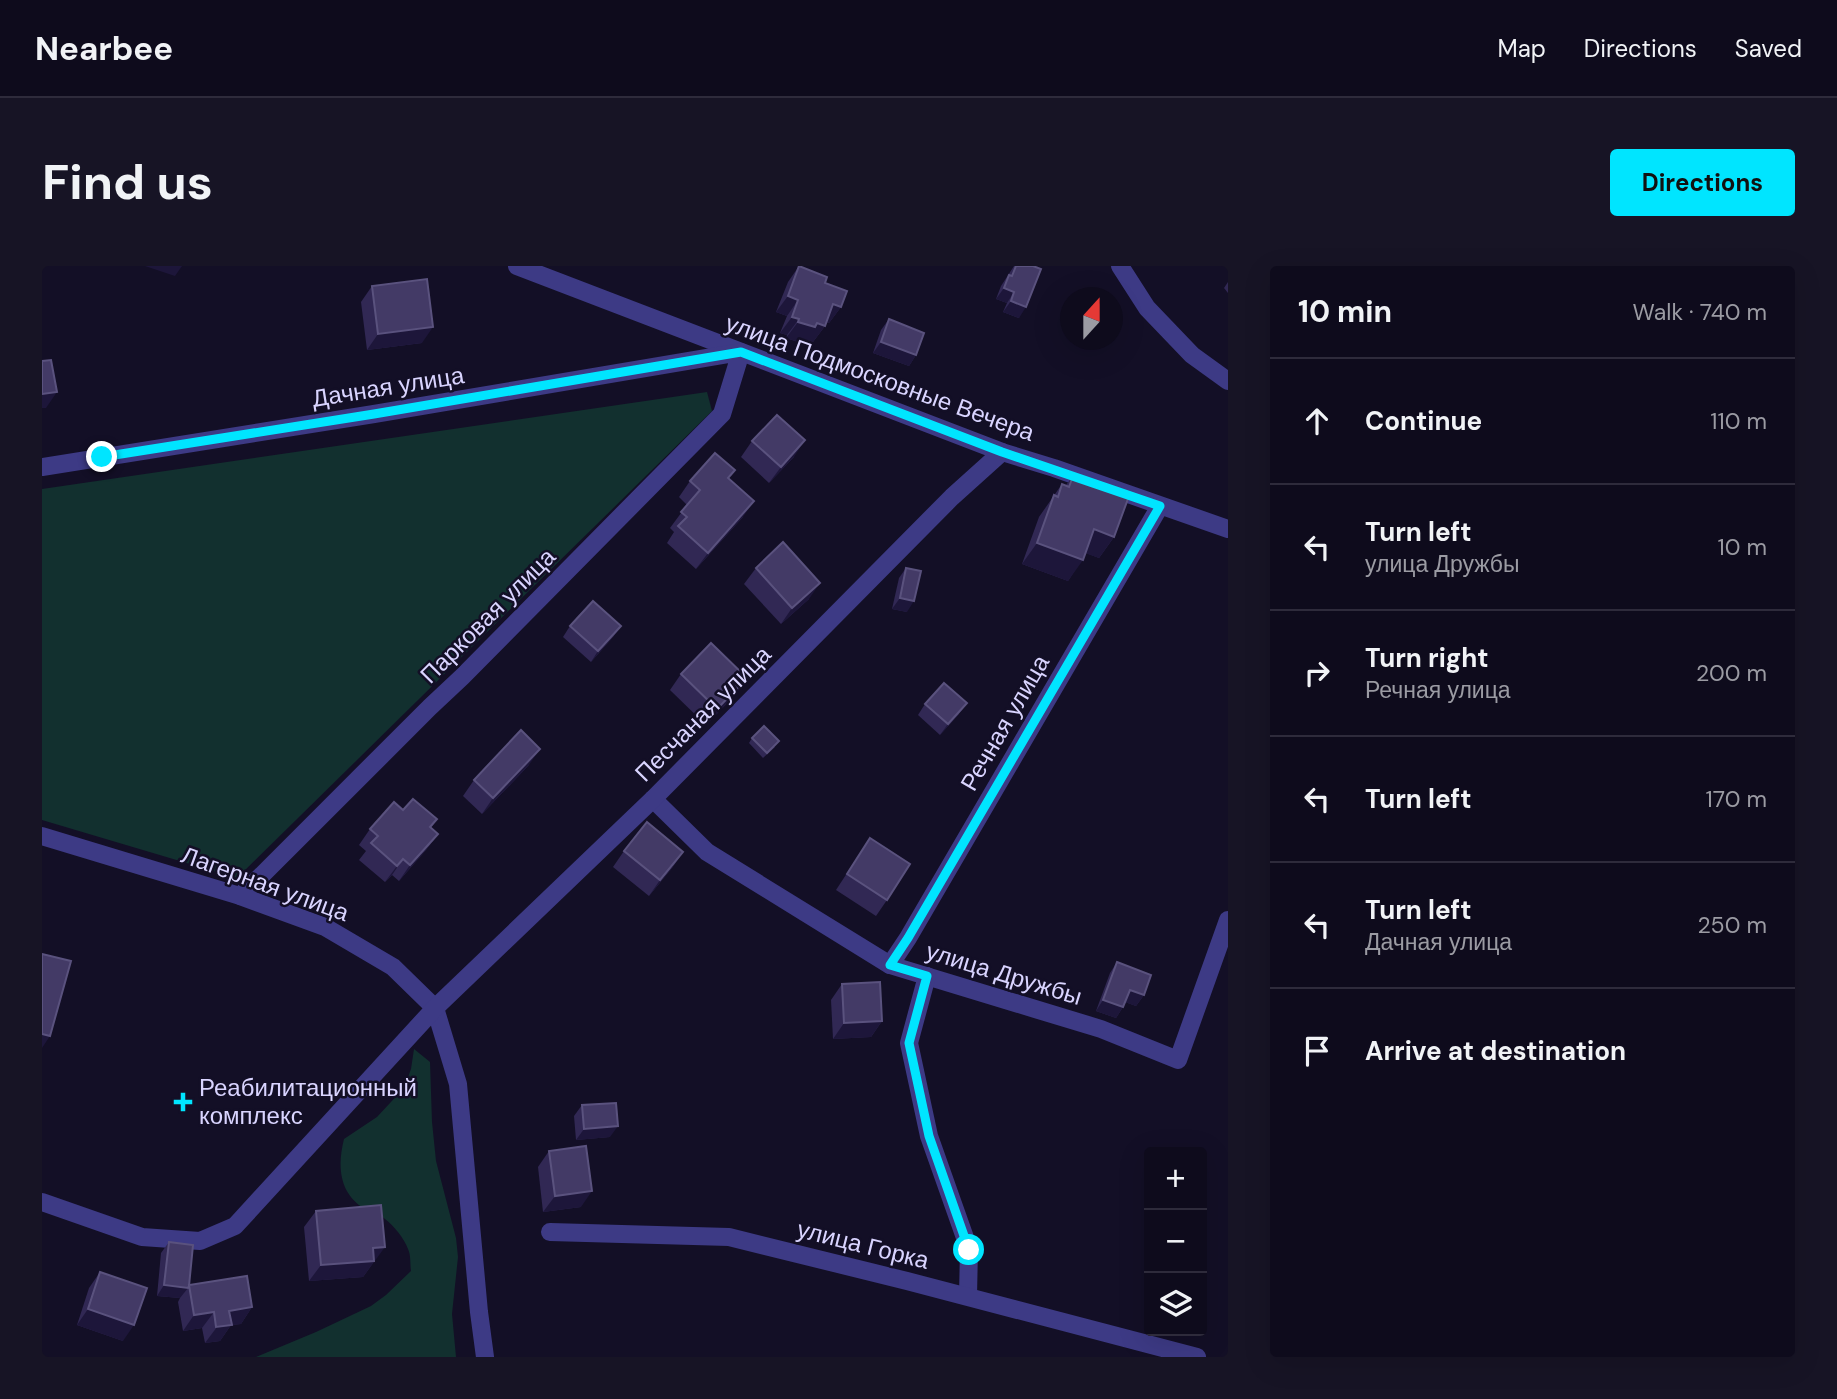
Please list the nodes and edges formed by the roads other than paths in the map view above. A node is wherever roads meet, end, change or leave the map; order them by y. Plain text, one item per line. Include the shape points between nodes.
1 (517, 266) edge
2 (1120, 266) edge
3 (741, 352) junction
4 (1228, 381) edge
5 (1002, 452) junction
6 (42, 467) edge
7 (1160, 506) junction
8 (1228, 530) edge
9 (653, 799) junction
10 (42, 835) edge
11 (240, 895) junction
12 (1228, 920) edge
13 (890, 965) junction
14 (927, 976) junction
15 (435, 1008) junction
16 (42, 1202) edge
17 (551, 1232) dead end
18 (968, 1296) junction
19 (485, 1357) edge
20 (1198, 1357) edge

1 - 3 street, улица Подмосковные Вечера
2 - 4 street via 1147,308 1192,355
3 - 5 street, улица Подмосковные Вечера
3 - 6 street, Дачная улица
3 - 11 street, Парковая улица via 722,414
5 - 7 street, улица Подмосковные Вечера
5 - 9 street, Песчаная улица via 951,497
7 - 8 street, улица Подмосковные Вечера
7 - 13 street, Речная улица
9 - 13 street, улица Дружбы via 707,852
9 - 15 street, Песчаная улица
10 - 11 street, Лагерная улица
11 - 15 street, Лагерная улица via 325,927 393,967
12 - 14 street, улица Дружбы via 1178,1060 1101,1029
13 - 14 street, улица Дружбы
14 - 18 street via 909,1043 929,1136 969,1250
15 - 16 street, Песчаная улица via 235,1226 200,1241 142,1237
15 - 19 street, Лагерная улица via 458,1084
17 - 18 street, улица Горка via 729,1237
18 - 20 street, улица Горка

